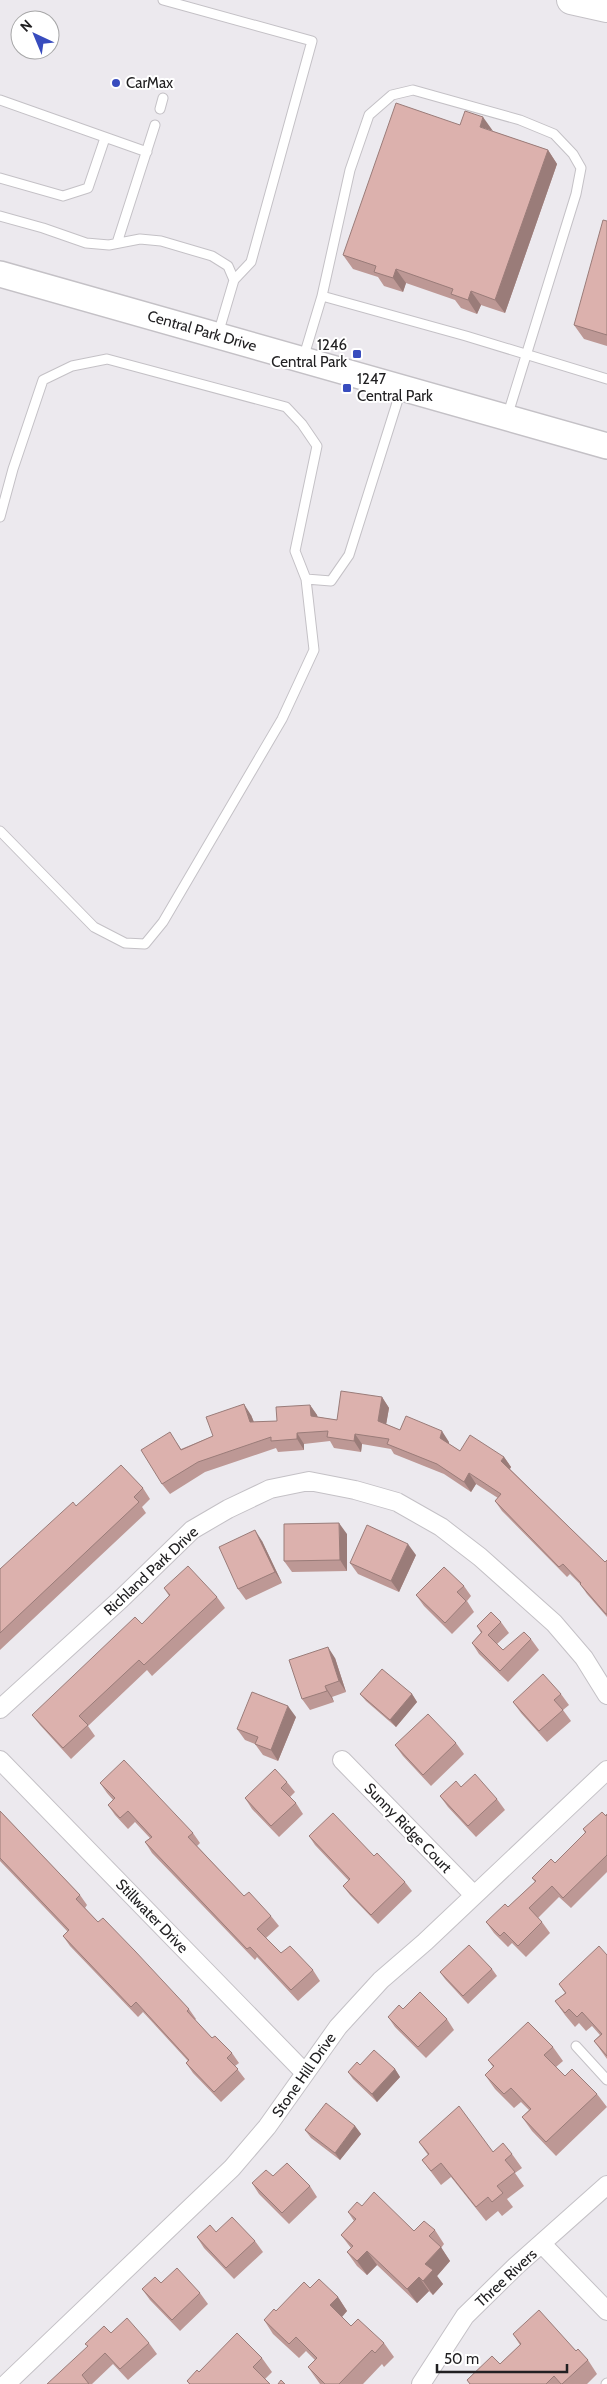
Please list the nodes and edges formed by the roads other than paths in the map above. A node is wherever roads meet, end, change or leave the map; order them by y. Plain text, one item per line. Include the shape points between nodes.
1 (163, 0) edge
2 (571, 0) edge
3 (607, 8) edge
4 (163, 98) dead end
5 (0, 100) edge
6 (160, 109) dead end
7 (155, 125) dead end
8 (105, 138) junction
9 (147, 152) junction
10 (0, 178) edge
11 (0, 216) edge
12 (118, 243) junction
13 (0, 274) edge
14 (234, 280) junction
15 (322, 296) junction
16 (217, 335) junction
17 (527, 354) junction
18 (303, 360) junction
19 (607, 378) edge
20 (402, 388) junction
21 (507, 417) junction
22 (607, 446) edge
23 (0, 517) edge
24 (306, 579) junction
25 (0, 831) edge
26 (607, 1695) edge
27 (0, 1709) edge
28 (0, 1760) edge
29 (342, 1760) dead end
30 (607, 1770) edge
31 (474, 1895) junction
32 (576, 2046) dead end
33 (305, 2073) junction
34 (607, 2080) edge
35 (607, 2185) edge
36 (542, 2244) junction
37 (607, 2311) edge
38 (6, 2384) edge
39 (421, 2384) edge

1 - 14 lane via 312,41 251,262
2 - 3 highway
4 - 6 lane
5 - 8 lane
7 - 9 lane
8 - 9 lane
8 - 10 lane via 88,188 63,196
9 - 12 lane
11 - 12 lane via 86,243
12 - 14 lane via 140,239 161,241 212,256 228,266
13 - 16 street, Central Park Drive
14 - 16 lane
15 - 17 lane
15 - 17 lane via 350,170 370,115 392,95 413,90 422,92 520,120 554,134 581,168
15 - 18 lane
16 - 18 street, Central Park Drive
17 - 19 lane
17 - 21 lane
18 - 20 street, Central Park Drive
20 - 21 street, Central Park Drive
20 - 24 lane via 349,555 331,581
21 - 22 street, Central Park Drive
23 - 24 lane via 43,380 72,366 107,359 286,407 302,424 317,446 295,551
24 - 25 lane via 314,650 282,719 164,922 145,944 125,943 94,927
26 - 27 street, Richland Park Drive via 584,1658 554,1623 442,1527 397,1502 309,1481 270,1489 192,1530
28 - 33 street, Stillwater Drive
29 - 31 street, Sunny Ridge Court
30 - 31 street, Stone Hill Drive
31 - 33 street, Stone Hill Drive via 381,1980 338,2027
32 - 34 lane
33 - 38 street, Stone Hill Drive via 267,2127 232,2168
35 - 36 street, Three Rivers
36 - 37 street
36 - 39 street, Three Rivers via 465,2316

